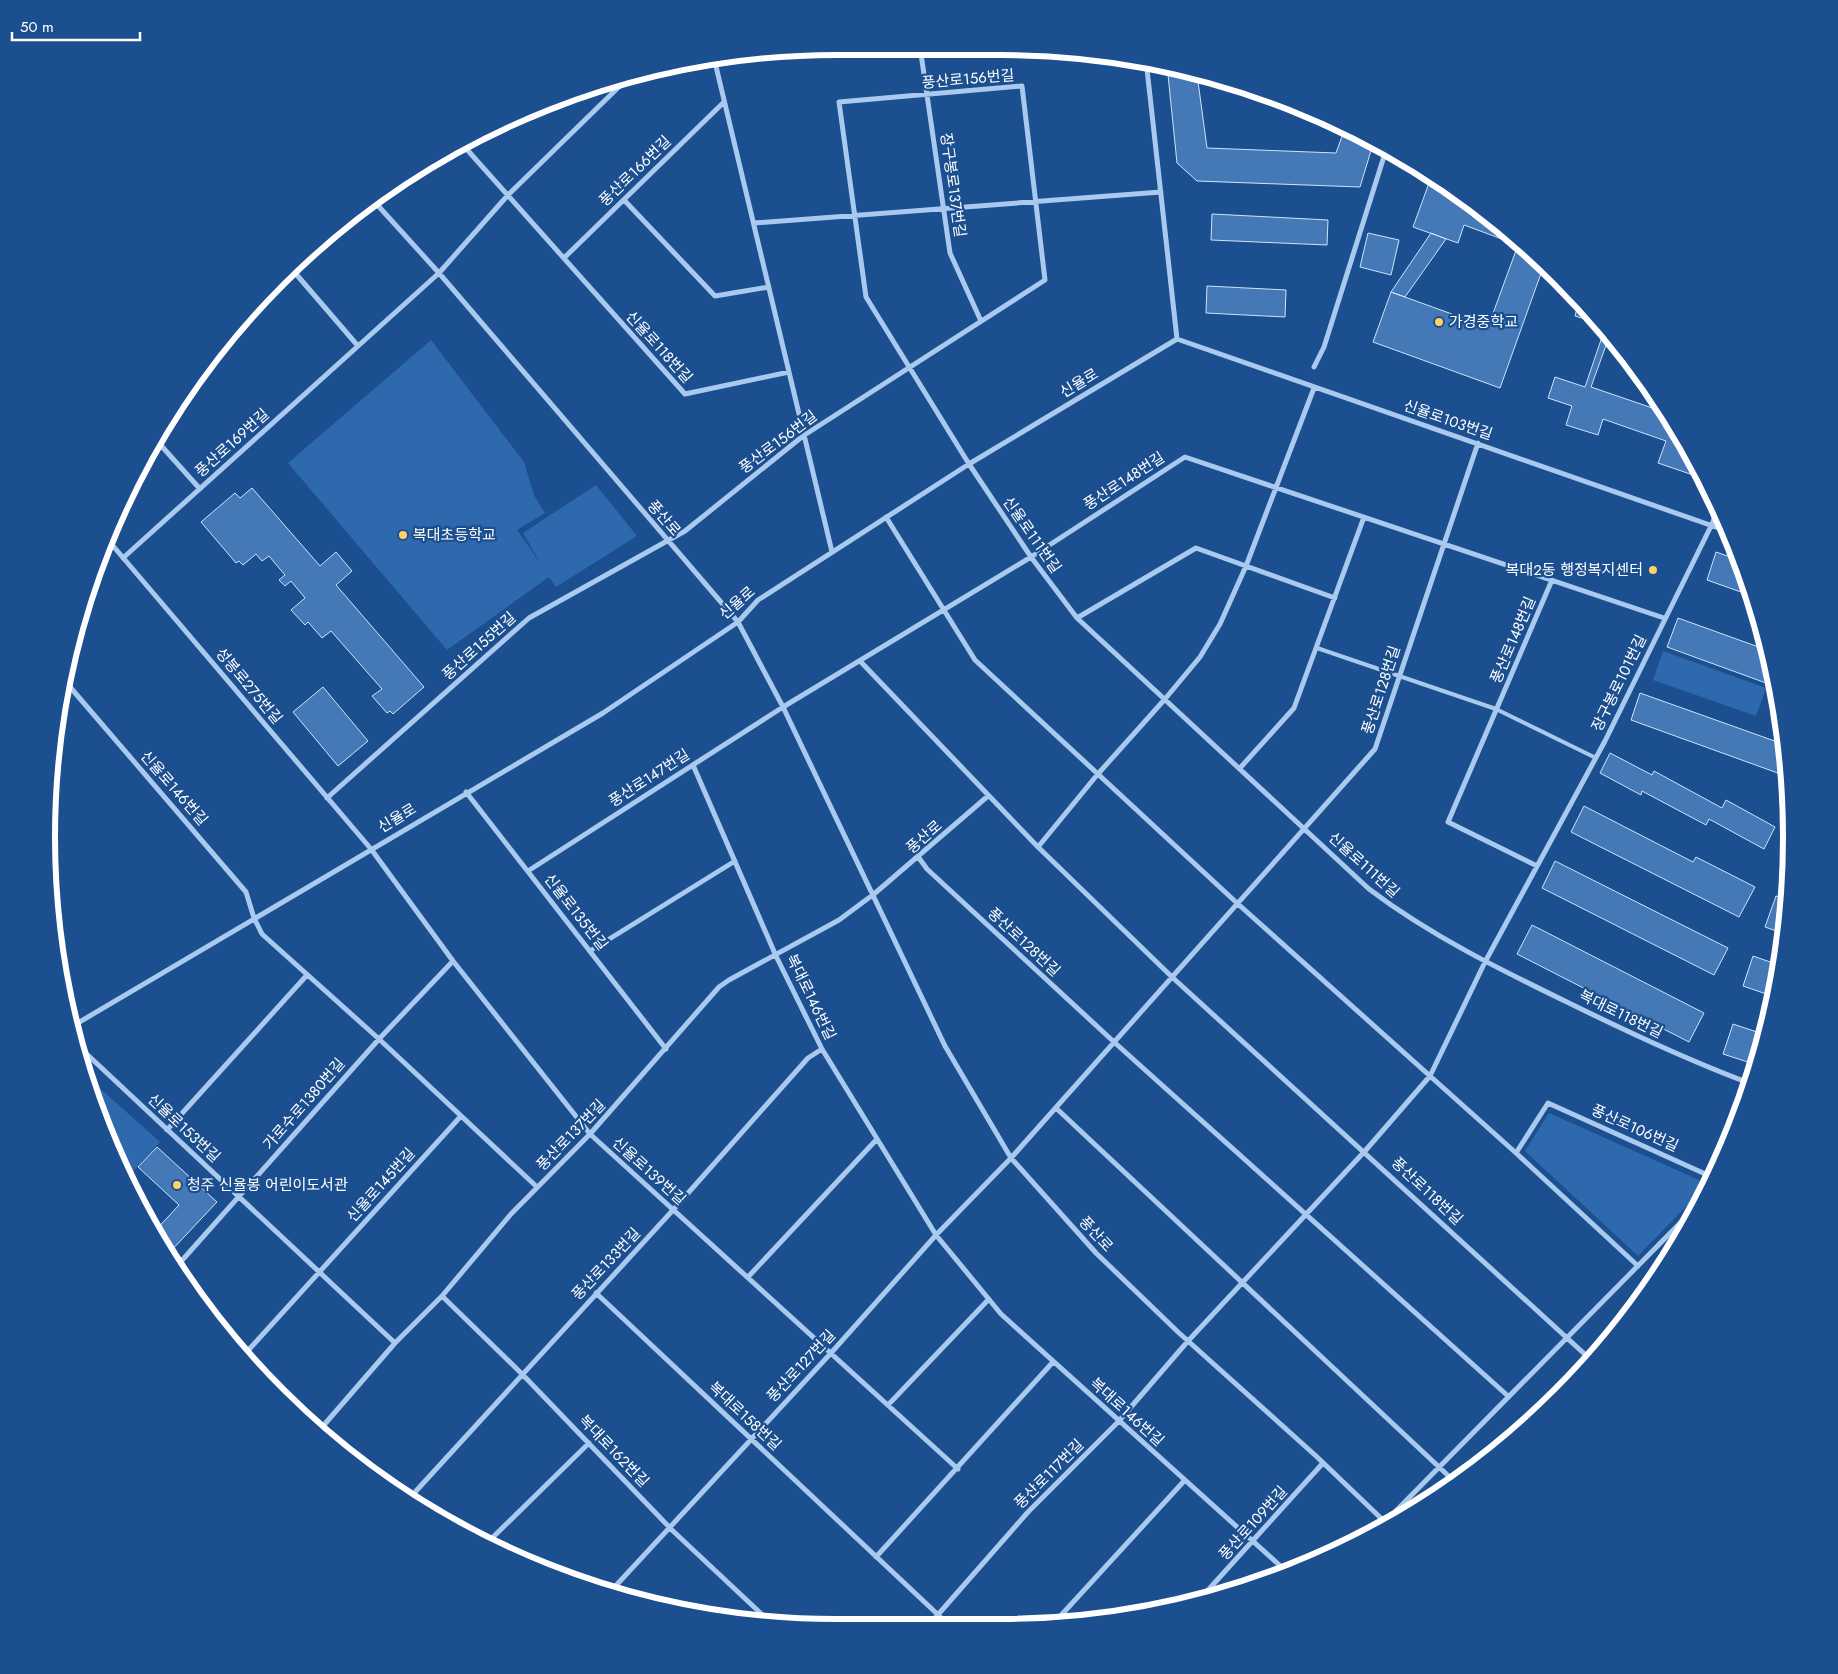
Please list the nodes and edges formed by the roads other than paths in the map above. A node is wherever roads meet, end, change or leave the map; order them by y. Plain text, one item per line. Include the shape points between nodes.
1 (921, 55) edge
2 (716, 65) edge
3 (1147, 69) edge
4 (619, 87) edge
5 (928, 95) junction
6 (724, 102) junction
7 (467, 149) edge
8 (1384, 156) edge
9 (1161, 192) junction
10 (508, 195) junction
11 (624, 200) junction
12 (1036, 201) junction
13 (378, 205) edge
14 (943, 209) junction
15 (855, 215) junction
16 (754, 223) junction
17 (564, 258) junction
18 (295, 273) edge
19 (439, 273) junction
20 (769, 287) junction
21 (981, 321) junction
22 (1177, 339) junction
23 (358, 346) junction
24 (1314, 367) dead end
25 (908, 368) junction
26 (789, 372) junction
27 (1314, 388) junction
28 (803, 436) junction
29 (1478, 443) junction
30 (161, 445) edge
31 (969, 464) junction
32 (1277, 488) junction
33 (200, 489) junction
34 (886, 517) junction
35 (1364, 517) junction
36 (1714, 517) edge
37 (1711, 525) junction
38 (1718, 528) edge
39 (668, 542) junction
40 (1443, 544) junction
41 (112, 545) edge
42 (832, 552) junction
43 (1031, 557) junction
44 (123, 558) junction
45 (1246, 566) junction
46 (1552, 580) junction
47 (1335, 598) junction
48 (943, 611) junction
49 (1077, 618) junction
50 (1664, 618) junction
51 (738, 622) junction
52 (1317, 648) junction
53 (860, 660) junction
54 (1400, 675) junction
55 (70, 687) edge
56 (1165, 699) junction
57 (783, 707) junction
58 (1496, 709) junction
59 (1596, 758) junction
60 (693, 764) junction
61 (1240, 768) junction
62 (1097, 774) junction
63 (466, 792) junction
64 (988, 796) junction
65 (327, 798) junction
66 (1305, 829) junction
67 (1038, 847) junction
68 (370, 849) junction
69 (919, 858) junction
70 (735, 861) junction
71 (1537, 866) junction
72 (528, 871) junction
73 (874, 894) junction
74 (1238, 904) junction
75 (254, 918) junction
76 (590, 951) junction
77 (776, 956) junction
78 (452, 961) junction
79 (1485, 962) junction
80 (307, 975) junction
81 (1172, 977) junction
82 (78, 1023) edge
83 (379, 1039) junction
84 (1114, 1042) junction
85 (666, 1048) junction
86 (822, 1049) junction
87 (87, 1054) edge
88 (1430, 1076) junction
89 (1743, 1081) edge
90 (1056, 1108) junction
91 (461, 1116) junction
92 (167, 1130) junction
93 (590, 1134) junction
94 (877, 1138) junction
95 (1365, 1151) junction
96 (1516, 1153) junction
97 (1011, 1158) junction
98 (1706, 1174) edge
99 (538, 1187) junction
100 (239, 1197) junction
101 (673, 1210) junction
102 (1306, 1215) junction
103 (1681, 1222) edge
104 (936, 1235) junction
105 (181, 1262) edge
106 (1638, 1266) junction
107 (319, 1272) junction
108 (748, 1277) junction
109 (1242, 1285) junction
110 (596, 1293) junction
111 (442, 1296) junction
112 (989, 1299) junction
113 (1567, 1338) junction
114 (1188, 1341) junction
115 (395, 1343) junction
116 (247, 1351) edge
117 (831, 1353) junction
118 (1586, 1356) edge
119 (1054, 1362) junction
120 (522, 1374) junction
121 (1508, 1396) junction
122 (888, 1405) junction
123 (1118, 1422) junction
124 (323, 1426) edge
125 (750, 1438) junction
126 (588, 1443) junction
127 (1323, 1463) junction
128 (1438, 1467) junction
129 (958, 1469) junction
130 (1449, 1477) edge
131 (1186, 1480) junction
132 (414, 1494) edge
133 (1396, 1512) edge
134 (1383, 1519) edge
135 (669, 1528) junction
136 (492, 1538) edge
137 (1253, 1541) junction
138 (876, 1557) junction
139 (1281, 1566) edge
140 (616, 1586) edge
141 (1208, 1591) edge
142 (762, 1615) edge
143 (938, 1616) junction
144 (1059, 1616) edge
145 (935, 1619) edge
146 (942, 1619) edge

1 - 5 street, 장구봉로137번길
2 - 6 street
3 - 9 street
4 - 10 street, 풍산로169번길
5 - 12 street, 풍산로156번길 via 1022,86
5 - 14 street, 장구봉로137번길
5 - 15 street, 풍산로156번길 via 839,102
6 - 11 street, 풍산로166번길
6 - 16 street
7 - 10 street
8 - 24 street via 1324,347
9 - 12 street
9 - 22 street
10 - 17 street
10 - 19 street, 풍산로169번길
11 - 17 street, 풍산로166번길
11 - 20 street via 715,296
12 - 14 street
12 - 21 street, 풍산로156번길 via 1044,280
13 - 19 street, 풍산로
14 - 15 street
14 - 21 street, 장구봉로137번길 via 950,253
15 - 16 street
15 - 25 street, 풍산로156번길 via 866,297
16 - 20 street
17 - 26 street, 신율로118번길 via 685,394
18 - 23 street
19 - 23 street, 풍산로169번길
19 - 39 street, 풍산로
20 - 26 street
21 - 25 street, 풍산로156번길
22 - 27 street, 신율로103번길
22 - 31 street, 신율로
23 - 33 street, 풍산로169번길
25 - 28 street, 풍산로156번길
25 - 31 street, 신율로111번길
26 - 28 street
27 - 29 street, 신율로103번길
27 - 32 street
28 - 39 street, 풍산로156번길
28 - 42 street
29 - 37 street, 신율로103번길
29 - 40 street, 풍산로128번길
30 - 33 street
31 - 34 street, 신율로
31 - 43 street, 신율로111번길
32 - 35 street, 풍산로148번길
32 - 43 street, 풍산로148번길 via 1185,457
32 - 45 street
33 - 44 street, 풍산로169번길
34 - 42 street, 신율로
34 - 48 street
35 - 40 street, 풍산로148번길
35 - 47 street
36 - 37 street, 장구봉로101번길
37 - 38 street, 신율로103번길
37 - 50 street, 장구봉로101번길
39 - 51 street, 풍산로
39 - 65 street, 풍산로155번길 via 529,618
40 - 46 street, 풍산로148번길
40 - 54 street, 풍산로128번길
41 - 44 street, 성봉로275번길
42 - 51 street, 신율로 via 758,600
43 - 48 street, 풍산로148번길
43 - 49 street, 신율로111번길
44 - 65 street, 성봉로275번길
45 - 47 street
45 - 49 street via 1196,548
45 - 56 street via 1220,624 1200,657
46 - 50 street, 풍산로148번길
46 - 58 street, 풍산로148번길
47 - 52 street
48 - 53 street, 풍산로148번길
48 - 62 street via 975,660
49 - 56 street, 신율로111번길
50 - 59 street, 장구봉로101번길
51 - 57 street, 풍산로
51 - 63 street, 신율로 via 603,713
52 - 54 lane
52 - 61 street via 1294,708
53 - 57 street, 풍산로148번길
53 - 64 street
54 - 58 lane
54 - 66 street, 풍산로128번길 via 1375,748
55 - 75 street, 신율로146번길 via 246,892
56 - 61 street, 신율로111번길
56 - 62 street
57 - 60 street, 풍산로147번길
57 - 73 street, 풍산로
58 - 59 lane
58 - 71 street via 1448,822
59 - 71 street, 장구봉로101번길
60 - 70 street, 복대로146번길
60 - 72 street, 풍산로147번길
61 - 66 street, 신율로111번길
62 - 67 street
62 - 74 street
63 - 68 street, 신율로
63 - 72 street, 신율로135번길
64 - 67 street
64 - 69 street, 풍산로
65 - 68 street, 성봉로275번길
66 - 74 street, 풍산로128번길
66 - 79 street, 신율로111번길 via 1369,889 1402,914
67 - 81 street
68 - 75 street, 신율로
68 - 78 street, 신율로139번길
69 - 73 street, 풍산로
69 - 84 street, 풍산로128번길 via 927,869
70 - 76 street
70 - 77 street, 복대로146번길
71 - 79 street, 장구봉로101번길
72 - 76 street, 신율로135번길
73 - 77 street, 풍산로137번길 via 838,920
73 - 97 street, 풍산로 via 945,1046
74 - 81 street, 풍산로128번길
74 - 88 street
75 - 80 street via 262,934
75 - 82 street, 신율로
76 - 85 street, 신율로135번길
77 - 85 street, 풍산로137번길 via 719,988
77 - 86 street, 복대로146번길
78 - 83 street, 가로수로1380번길
78 - 93 street, 신율로139번길
79 - 88 street
79 - 89 street, 복대로118번길 via 1692,1062
80 - 83 street
80 - 92 street
81 - 84 street, 풍산로128번길
81 - 95 street, 풍산로118번길
83 - 91 street
83 - 100 street, 가로수로1380번길
84 - 90 street, 풍산로128번길
84 - 102 street, 풍산로128번길
85 - 93 street, 풍산로137번길
86 - 94 street, 복대로146번길
86 - 101 street, 풍산로133번길 via 808,1058
87 - 92 street, 신율로153번길
88 - 95 street
88 - 96 street
90 - 97 street, 풍산로128번길
90 - 109 street
91 - 99 street
91 - 107 street, 신율로145번길
92 - 100 street, 신율로153번길
93 - 99 street, 풍산로137번길
93 - 101 street, 신율로139번길
94 - 104 street, 복대로146번길
94 - 108 street
95 - 102 street
95 - 113 street, 풍산로118번길
96 - 98 street, 풍산로106번길 via 1548,1102
96 - 106 street
97 - 104 street, 풍산로127번길
97 - 114 street, 풍산로 via 1096,1253
99 - 111 street, 풍산로137번길
100 - 105 street, 가로수로1380번길
100 - 107 street, 신율로153번길
101 - 108 street, 신율로139번길
101 - 110 street, 풍산로133번길
102 - 109 street
102 - 121 street
103 - 106 street
104 - 112 street, 복대로146번길
104 - 117 street, 풍산로127번길
106 - 113 street
107 - 115 street, 신율로153번길
107 - 116 street
108 - 117 street, 신율로139번길
109 - 114 street
109 - 128 street
110 - 120 street, 풍산로133번길
110 - 125 street, 복대로158번길
111 - 115 street, 풍산로137번길
111 - 120 street, 복대로162번길
112 - 119 street, 복대로146번길
112 - 122 street
113 - 118 street
113 - 121 street
114 - 123 street, 풍산로117번길
114 - 127 street, 풍산로
115 - 124 street, 풍산로137번길
117 - 122 street, 신율로139번길
117 - 125 street, 풍산로127번길
119 - 123 street, 복대로146번길
119 - 129 street
120 - 126 street, 복대로162번길
120 - 132 street, 풍산로133번길
121 - 128 street
122 - 129 street, 신율로139번길
123 - 131 street, 복대로146번길
123 - 143 street, 풍산로117번길 via 1028,1512
125 - 135 street, 풍산로127번길
125 - 138 street, 복대로158번길
126 - 135 street, 복대로162번길
126 - 136 street
127 - 134 street, 풍산로
127 - 137 street, 풍산로109번길
128 - 130 street
128 - 133 street
129 - 138 street
131 - 137 street, 복대로146번길
131 - 144 street
135 - 140 street, 풍산로127번길
135 - 142 street, 복대로162번길
137 - 139 street, 복대로146번길
137 - 141 street, 풍산로109번길
138 - 143 street, 복대로158번길
143 - 145 street, 풍산로117번길
143 - 146 street, 복대로158번길

